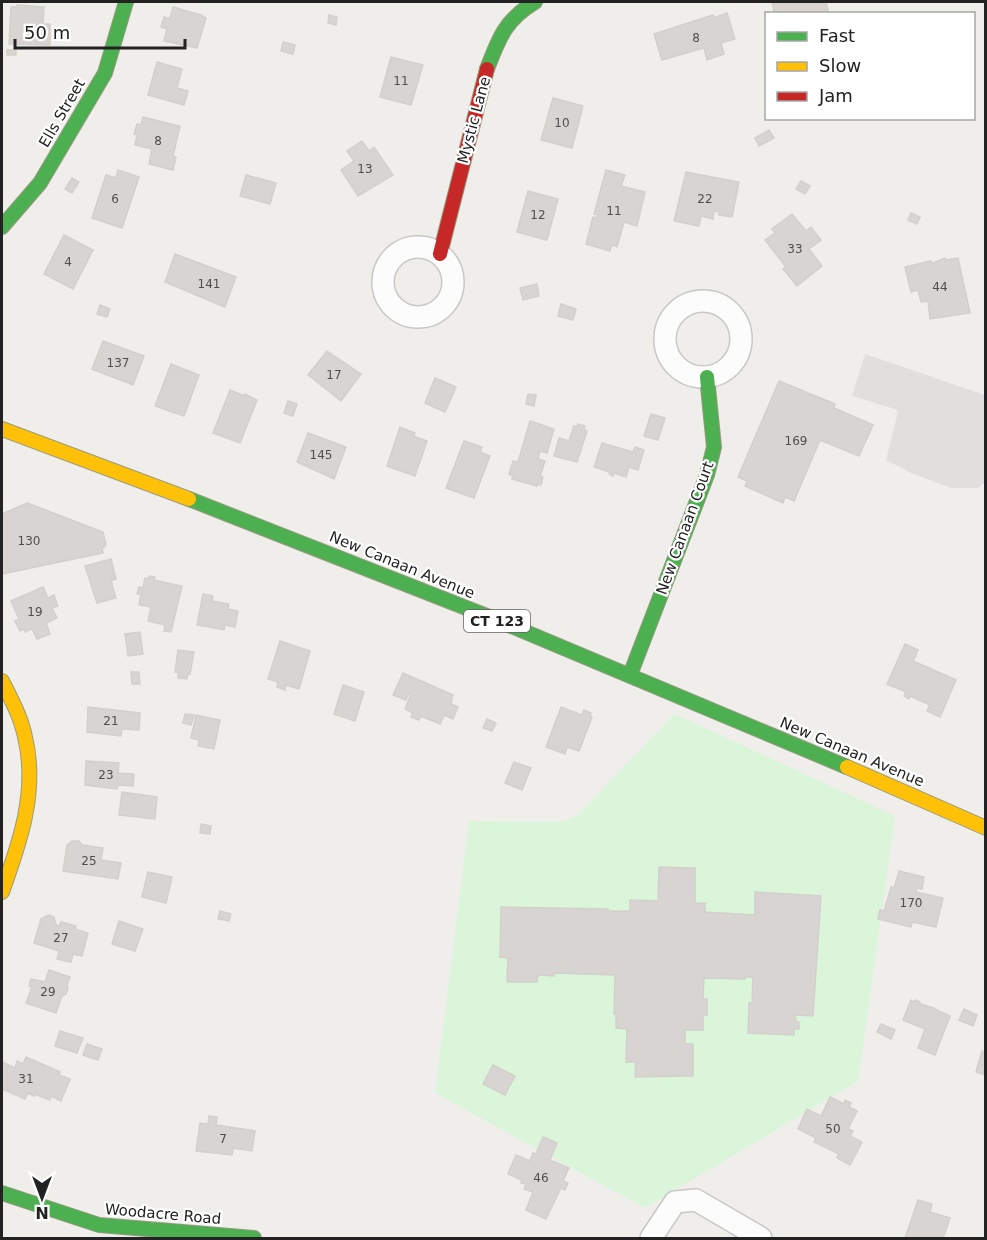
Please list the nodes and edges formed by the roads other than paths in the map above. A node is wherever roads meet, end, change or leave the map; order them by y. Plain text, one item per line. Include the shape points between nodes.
1 (126, 2) edge
2 (535, 2) edge
3 (2, 227) edge
4 (440, 254) dead end
5 (707, 376) dead end
6 (2, 429) edge
7 (630, 675) junction
8 (2, 681) edge
9 (986, 828) edge
10 (2, 891) edge
11 (2, 1193) edge
12 (254, 1239) edge
13 (651, 1239) edge
14 (761, 1239) edge

1 - 3 street, Ells Street via 105,73 40,183
2 - 4 street, Mystic Lane via 520,11 500,35 483,80
5 - 7 street, New Canaan Court via 714,447 707,475
6 - 7 street, New Canaan Avenue / CT 123 via 190,498
7 - 9 street, New Canaan Avenue / CT 123
8 - 10 street via 21,720 31,769 23,824
11 - 12 street, Woodacre Road via 99,1226
13 - 14 street via 675,1202 696,1200

